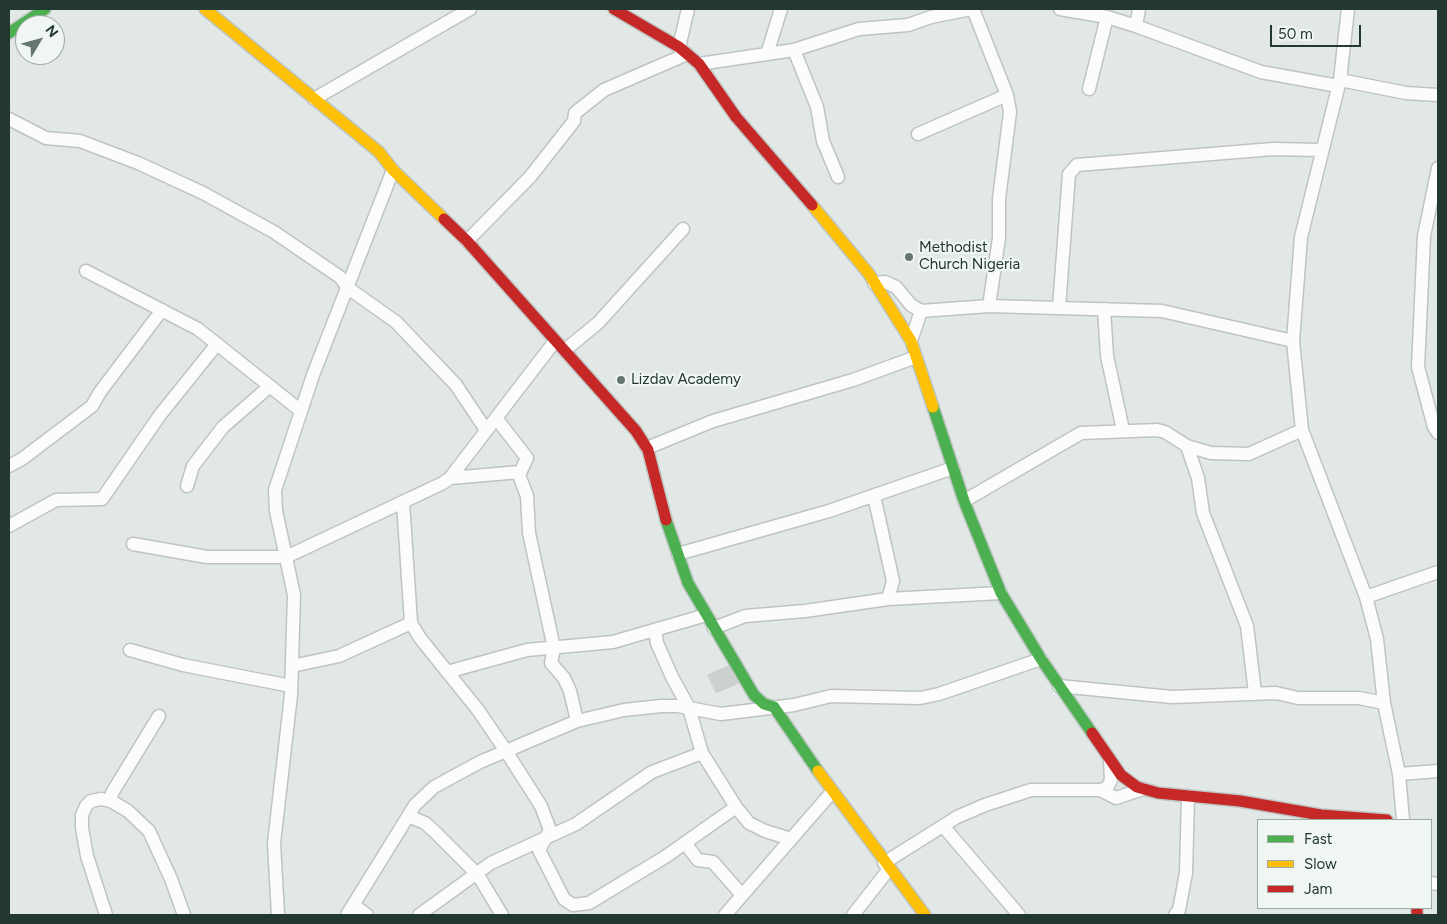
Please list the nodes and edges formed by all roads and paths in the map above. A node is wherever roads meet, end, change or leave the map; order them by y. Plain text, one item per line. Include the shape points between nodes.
1 (44, 9) edge
2 (205, 9) edge
3 (470, 9) edge
4 (614, 9) edge
5 (688, 9) edge
6 (781, 9) edge
7 (972, 9) edge
8 (1060, 9) edge
9 (1139, 9) edge
10 (1348, 9) edge
11 (1107, 18) junction
12 (1136, 26) junction
13 (9, 33) edge
14 (794, 50) junction
15 (683, 51) junction
16 (767, 54) junction
17 (699, 64) junction
18 (1339, 83) junction
19 (1089, 89) dead end
20 (1007, 95) junction
21 (1438, 95) edge
22 (314, 99) junction
23 (9, 119) edge
24 (918, 134) dead end
25 (1321, 150) junction
26 (1438, 168) edge
27 (393, 170) junction
28 (838, 177) dead end
29 (683, 229) dead end
30 (467, 241) junction
31 (86, 271) dead end
32 (874, 283) junction
33 (348, 288) junction
34 (989, 306) junction
35 (1059, 308) junction
36 (1104, 309) junction
37 (162, 310) junction
38 (920, 311) junction
39 (911, 341) junction
40 (1293, 341) junction
41 (217, 344) junction
42 (560, 346) junction
43 (916, 357) junction
44 (270, 386) junction
45 (301, 411) junction
46 (496, 418) junction
47 (486, 430) junction
48 (1123, 430) junction
49 (1302, 430) junction
50 (1438, 433) edge
51 (1187, 446) junction
52 (648, 448) junction
53 (9, 466) edge
54 (953, 468) junction
55 (520, 472) junction
56 (450, 478) junction
57 (187, 486) dead end
58 (874, 496) junction
59 (964, 501) junction
60 (403, 502) junction
61 (9, 526) edge
62 (133, 544) dead end
63 (678, 554) junction
64 (286, 557) junction
65 (1438, 572) edge
66 (1001, 593) junction
67 (1366, 597) junction
68 (888, 599) junction
69 (706, 615) junction
70 (411, 623) junction
71 (714, 628) junction
72 (655, 630) junction
73 (554, 648) junction
74 (130, 650) dead end
75 (1041, 659) junction
76 (292, 666) junction
77 (447, 672) junction
78 (291, 686) junction
79 (1059, 686) junction
80 (1255, 692) junction
81 (1384, 703) junction
82 (774, 707) junction
83 (689, 708) junction
84 (159, 716) dead end
85 (577, 721) junction
86 (506, 751) junction
87 (702, 753) junction
88 (1110, 760) junction
89 (1438, 771) edge
90 (1399, 774) junction
91 (1143, 788) junction
92 (1100, 790) junction
93 (832, 792) junction
94 (1188, 796) junction
95 (111, 800) junction
96 (736, 806) junction
97 (408, 816) junction
98 (1374, 819) edge
99 (1403, 819) edge
100 (943, 826) junction
101 (548, 836) junction
102 (791, 839) junction
103 (685, 843) junction
104 (887, 866) junction
105 (478, 874) junction
106 (742, 895) junction
107 (351, 910) edge
108 (422, 914) edge
109 (106, 915) edge
110 (184, 915) edge
111 (278, 915) edge
112 (367, 915) edge
113 (502, 915) edge
114 (725, 915) edge
115 (853, 915) edge
116 (925, 915) edge
117 (1019, 915) edge
118 (1175, 915) edge

1 - 13 street
2 - 22 street
3 - 22 street
4 - 15 street
5 - 15 street
6 - 16 street
7 - 14 street via 931,17 908,26 859,28
7 - 20 street
8 - 11 street
9 - 12 street
10 - 18 street
11 - 12 street
11 - 19 street
12 - 18 street via 1261,72
14 - 16 street
14 - 28 street via 817,107 823,141
15 - 17 street
15 - 30 street via 604,90 575,113 574,121 530,177
16 - 17 street
17 - 32 street via 736,117 781,167
18 - 21 street
18 - 25 street
20 - 24 street
20 - 34 street via 1009,136 999,199 999,238
22 - 27 street via 379,152
23 - 33 street via 46,138 80,141 138,162 203,193 274,232 340,277
25 - 35 street via 1273,149 1077,165 1069,174
25 - 40 street via 1301,237
26 - 50 street via 1424,236 1418,367
27 - 30 street
27 - 33 street
29 - 42 street via 598,323
30 - 42 street
31 - 37 street
32 - 38 street via 885,282 896,287
32 - 39 street
33 - 45 street
33 - 47 street via 396,322 411,337 456,385
34 - 35 street
34 - 38 street
35 - 36 street
36 - 40 street via 1162,311
36 - 48 street via 1107,356
37 - 41 street via 198,328
37 - 53 street via 92,406
38 - 39 street
39 - 43 street
40 - 49 street
41 - 44 street
41 - 61 street via 160,415 102,499 56,500
42 - 46 street
42 - 52 street
43 - 52 street via 853,380 713,421
43 - 54 street
44 - 45 street
44 - 57 street via 223,427 193,466
45 - 64 street via 275,490
46 - 47 street
46 - 55 street via 526,455
47 - 56 street
48 - 51 street via 1166,432
48 - 59 street via 1080,433
49 - 51 street via 1248,454 1211,453
49 - 67 street
51 - 80 street via 1198,478 1203,513 1247,626
52 - 63 street
54 - 58 street
54 - 59 street
55 - 56 street
55 - 73 street via 527,496 529,533
56 - 60 street
58 - 63 street via 829,512
58 - 68 street via 893,581
59 - 66 street
60 - 64 street
60 - 70 street
62 - 64 street via 207,557
63 - 69 street via 688,583
64 - 76 street via 294,595
65 - 67 street
66 - 68 street
66 - 75 street
67 - 81 street via 1377,639
68 - 71 street via 745,616
69 - 71 street
69 - 72 street
70 - 76 street via 340,656
70 - 77 street
71 - 82 street via 754,694 764,704
72 - 73 street via 613,642
72 - 83 street via 657,643
73 - 77 street via 527,650
73 - 85 street via 550,663 564,678
74 - 78 street via 183,666
75 - 79 street
75 - 82 street via 920,698 831,696
76 - 78 street
77 - 86 street
78 - 111 street via 274,842
79 - 80 street via 1172,697
79 - 88 street
80 - 81 street via 1298,698 1360,698
81 - 90 street
82 - 83 street via 721,714
82 - 93 street
83 - 85 street via 662,706 624,710
83 - 87 street
84 - 95 street via 112,793
85 - 86 street
86 - 97 street via 434,787
86 - 101 street via 541,806 550,830
87 - 96 street
87 - 101 street via 652,772 576,824
88 - 91 street via 1121,775
88 - 92 street via 1110,780 1107,788
89 - 90 street
90 - 99 street
91 - 92 street via 1116,798
91 - 94 street
92 - 100 street via 1031,790 985,805
93 - 102 street
93 - 104 street
94 - 98 street via 1321,815
94 - 118 street via 1186,873 1179,910
95 - 109 street via 91,801 82,815 87,856
95 - 110 street via 149,831 172,879
96 - 102 street via 749,823
96 - 103 street
97 - 105 street via 434,831
97 - 107 street
100 - 104 street
100 - 117 street
101 - 103 street via 539,850 564,899 574,905 589,903
101 - 105 street via 491,863
102 - 106 street
103 - 106 street via 698,860 713,862
104 - 115 street
104 - 116 street
105 - 108 street
105 - 113 street
106 - 114 street
107 - 112 street

